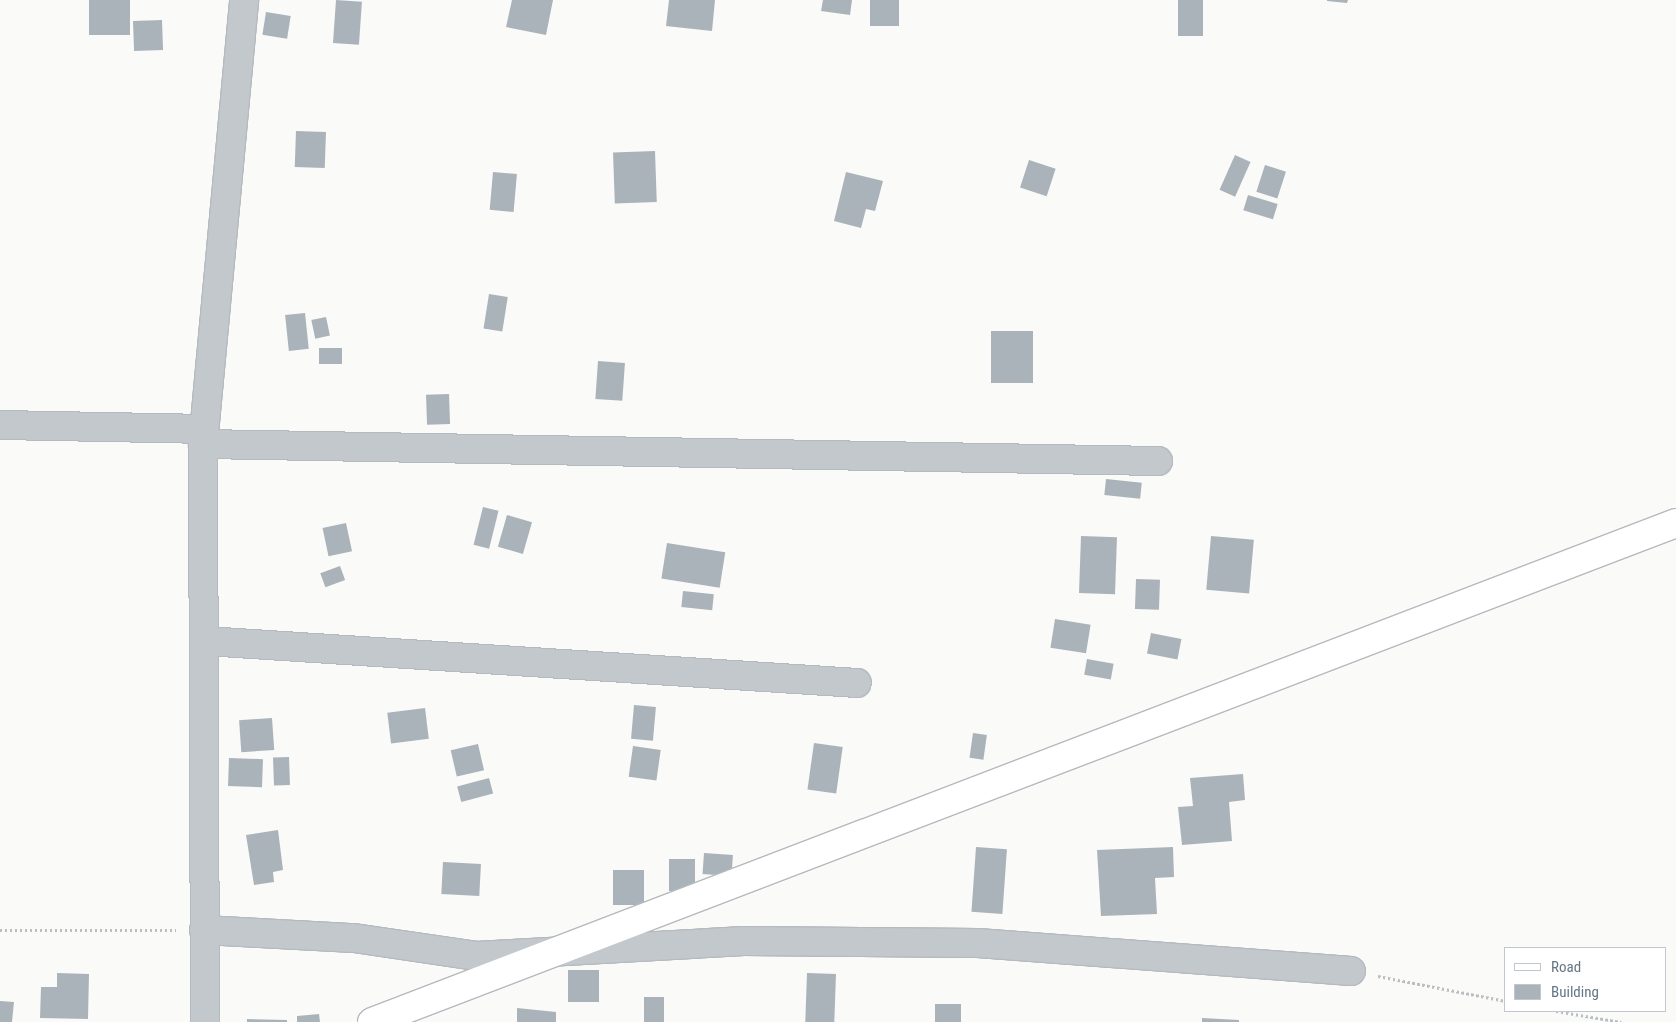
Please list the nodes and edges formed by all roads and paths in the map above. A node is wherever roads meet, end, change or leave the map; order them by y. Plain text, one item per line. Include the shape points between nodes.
1 (244, 0) edge
2 (0, 425) edge
3 (204, 436) junction
4 (1158, 461) dead end
5 (1676, 523) edge
6 (206, 641) junction
7 (857, 682) dead end
8 (0, 930) edge
9 (204, 930) junction
10 (546, 955) junction
11 (1350, 971) joint
12 (1504, 1001) edge
13 (1562, 1012) edge
14 (205, 1022) edge
15 (372, 1022) edge
16 (1621, 1022) edge

1 - 3 street
2 - 3 street
3 - 4 street
3 - 6 street
5 - 10 main road
6 - 7 street
6 - 9 street
8 - 9 path
9 - 10 street via 354,938 476,956
9 - 14 street
10 - 11 street via 744,941 978,943
10 - 15 main road
11 - 12 path
13 - 16 path

